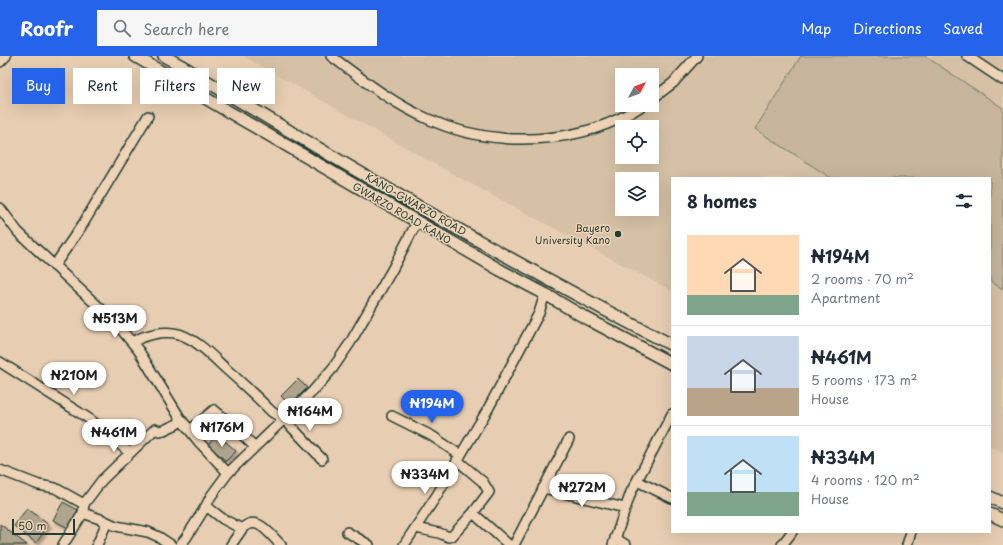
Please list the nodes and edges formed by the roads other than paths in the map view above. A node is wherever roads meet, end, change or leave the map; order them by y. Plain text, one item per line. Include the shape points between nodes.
1 (135, 56) edge
2 (164, 56) edge
3 (331, 56) edge
4 (697, 56) edge
5 (967, 56) edge
6 (1003, 80) edge
7 (659, 94) edge
8 (632, 112) edge
9 (148, 116) dead end
10 (0, 210) edge
11 (417, 222) junction
12 (54, 266) junction
13 (545, 294) junction
14 (132, 342) junction
15 (671, 344) edge
16 (0, 362) edge
17 (671, 363) edge
18 (392, 416) dead end
19 (671, 416) edge
20 (284, 419) junction
21 (176, 424) dead end
22 (190, 430) junction
23 (569, 439) dead end
24 (255, 447) junction
25 (130, 453) junction
26 (458, 458) junction
27 (322, 459) dead end
28 (0, 470) edge
29 (228, 473) junction
30 (636, 481) junction
31 (543, 488) junction
32 (991, 497) edge
33 (671, 498) edge
34 (1003, 503) edge
35 (206, 506) junction
36 (625, 508) junction
37 (83, 509) junction
38 (473, 513) junction
39 (991, 514) edge
40 (1003, 520) edge
41 (107, 522) junction
42 (416, 528) junction
43 (242, 529) junction
44 (347, 532) dead end
45 (791, 533) edge
46 (910, 533) edge
47 (157, 541) edge
48 (614, 541) edge
49 (408, 544) edge
50 (63, 545) edge
51 (96, 545) edge
52 (172, 545) edge
53 (180, 545) edge
54 (231, 545) edge
55 (281, 545) edge
56 (368, 545) edge
57 (510, 545) edge
58 (514, 545) edge
59 (626, 545) edge
60 (782, 545) edge
61 (907, 545) edge

1 - 11 main road, GWARZO ROAD KANO
2 - 15 main road, KANO-GWARZO ROAD via 360,172
3 - 8 street via 408,109 448,127 475,134 520,139 545,138 578,133 607,124
4 - 7 street via 673,83
5 - 6 street
9 - 12 street via 83,224
10 - 12 street via 18,232
11 - 13 main road, GWARZO ROAD KANO
11 - 20 street via 341,356 313,391
12 - 14 street via 115,322
13 - 17 main road, GWARZO ROAD KANO
13 - 26 street via 539,314 488,410
14 - 20 street via 164,332 193,340 272,412
14 - 22 street
16 - 25 street via 91,420
18 - 26 street via 425,432
19 - 30 street
20 - 24 street
20 - 27 street
21 - 25 street via 159,432 155,429
22 - 24 street via 214,410
22 - 29 street
23 - 31 street
24 - 29 street
25 - 37 street via 102,480
26 - 38 street via 483,482 489,492
26 - 42 street
28 - 37 street via 39,485 55,488
29 - 35 street
30 - 33 street
30 - 36 street
31 - 36 street
31 - 58 street
32 - 34 main road
35 - 43 street
35 - 53 street
36 - 48 street
37 - 41 street
37 - 50 street
38 - 42 street via 449,537
38 - 57 street
39 - 40 main road
41 - 47 street via 148,532
41 - 51 street
42 - 49 street
43 - 54 street
43 - 55 street via 247,524 259,524
44 - 56 street
45 - 60 street
46 - 61 street
47 - 52 street
48 - 59 street

